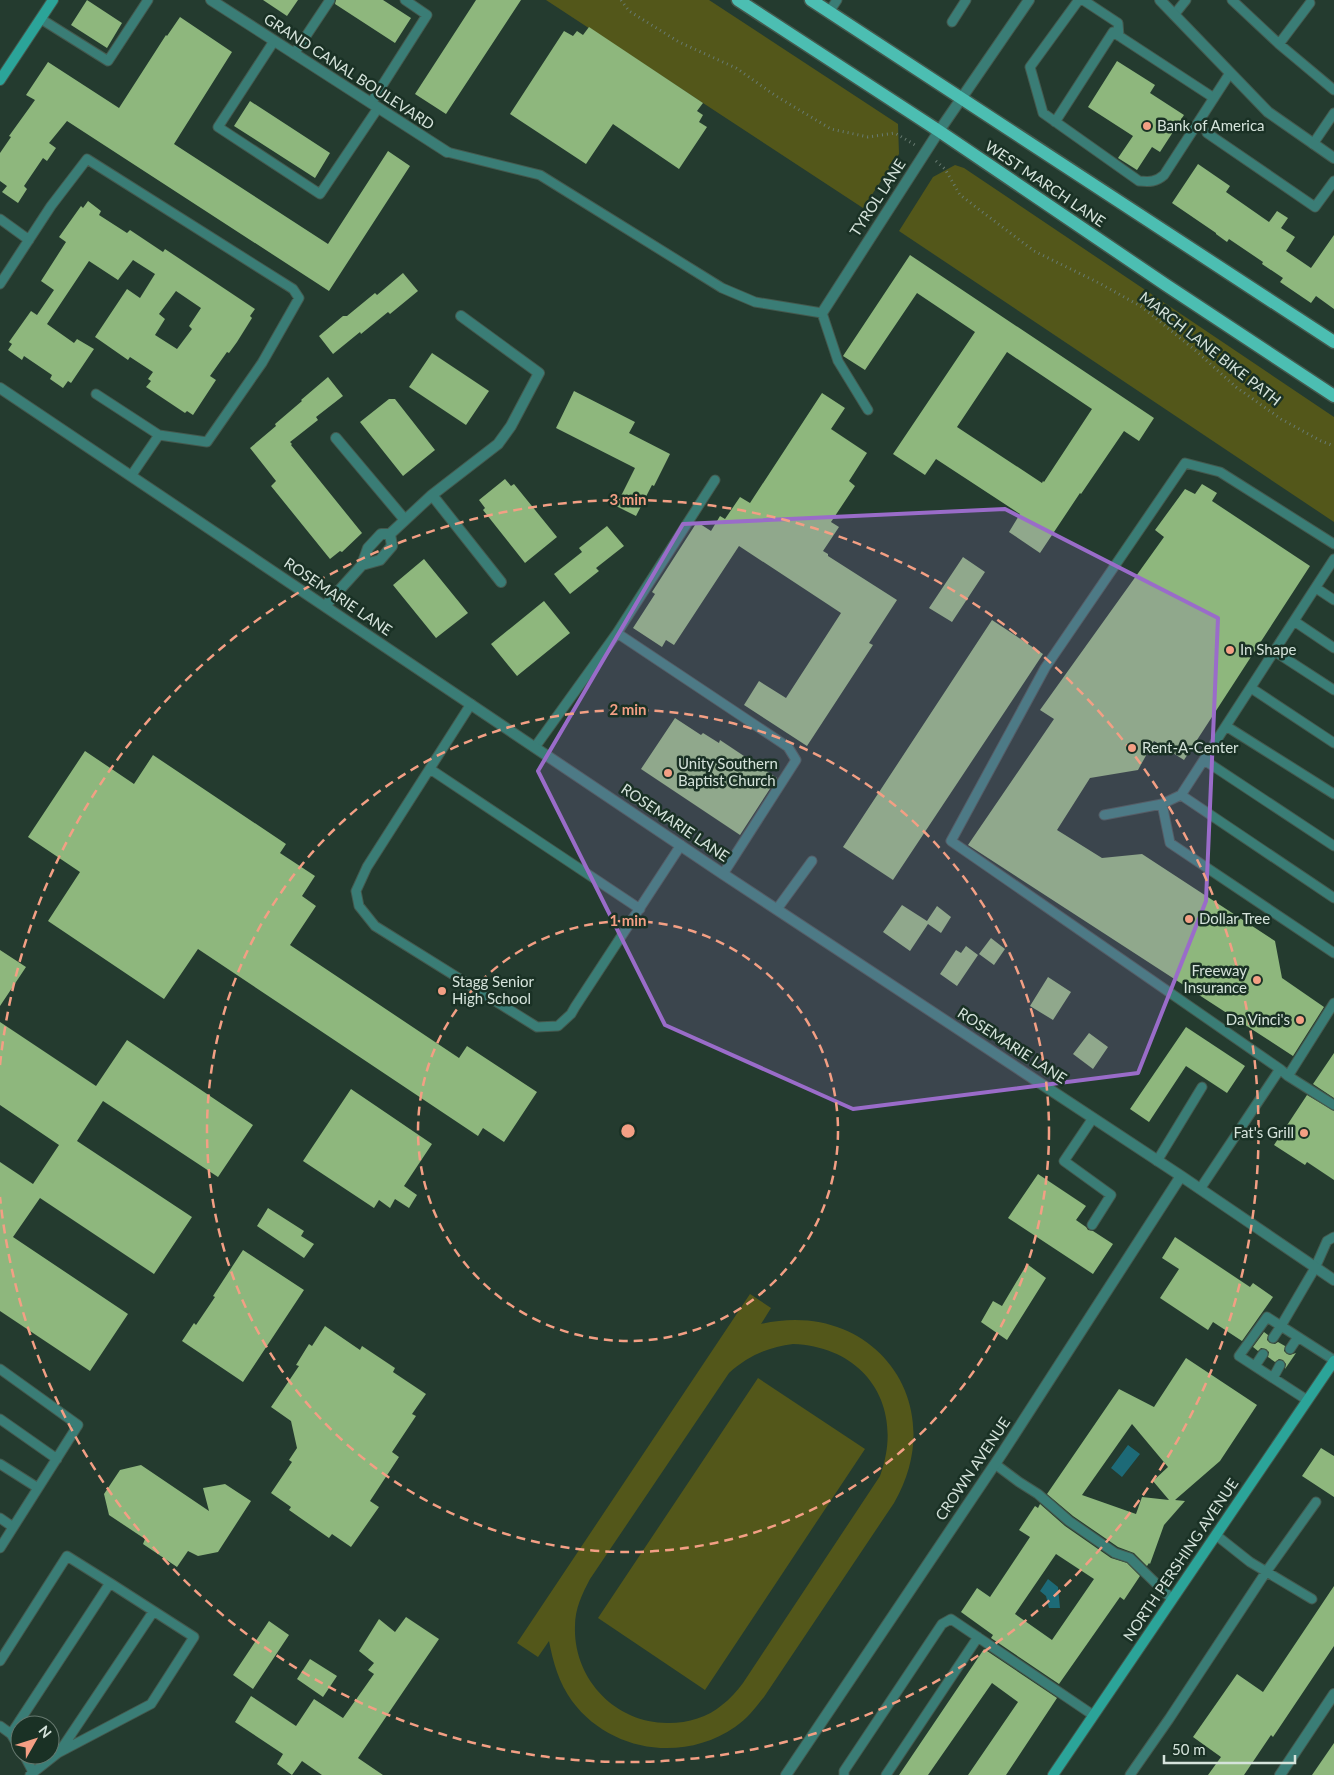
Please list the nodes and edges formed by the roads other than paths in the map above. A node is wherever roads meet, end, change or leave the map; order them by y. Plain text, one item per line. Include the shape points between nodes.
1 (53, 0) edge
2 (148, 0) edge
3 (211, 0) edge
4 (330, 0) edge
5 (405, 0) edge
6 (738, 0) edge
7 (811, 0) edge
8 (837, 0) edge
9 (966, 0) edge
10 (1029, 0) edge
11 (1082, 0) edge
12 (1160, 0) edge
13 (1186, 0) edge
14 (1232, 0) edge
15 (1310, 2) dead end
16 (223, 3) edge
17 (829, 12) junction
18 (1174, 15) junction
19 (41, 18) junction
20 (952, 22) dead end
21 (1119, 36) junction
22 (274, 41) junction
23 (1279, 44) junction
24 (294, 54) junction
25 (1230, 73) junction
26 (0, 80) edge
27 (1334, 90) edge
28 (1214, 98) junction
29 (960, 99) junction
30 (374, 106) junction
31 (1334, 113) edge
32 (1055, 122) junction
33 (939, 131) junction
34 (1207, 133) dead end
35 (1313, 144) junction
36 (446, 152) joint
37 (1334, 158) edge
38 (1334, 181) edge
39 (0, 219) edge
40 (29, 240) junction
41 (0, 284) edge
42 (822, 313) junction
43 (461, 316) dead end
44 (1334, 342) edge
45 (0, 388) edge
46 (96, 394) dead end
47 (1334, 396) edge
48 (868, 410) dead end
49 (159, 435) junction
50 (336, 438) dead end
51 (131, 476) junction
52 (716, 480) dead end
53 (432, 495) junction
54 (405, 520) junction
55 (390, 534) junction
56 (1334, 544) edge
57 (1334, 559) edge
58 (362, 566) junction
59 (501, 582) dead end
60 (1316, 588) junction
61 (1334, 600) edge
62 (325, 606) junction
63 (1294, 621) junction
64 (617, 633) junction
65 (1334, 648) edge
66 (1274, 651) junction
67 (1250, 688) junction
68 (1334, 690) edge
69 (471, 704) junction
70 (1226, 726) junction
71 (1334, 743) edge
72 (535, 747) junction
73 (1204, 760) junction
74 (430, 769) junction
75 (1334, 794) edge
76 (1181, 795) junction
77 (1162, 804) junction
78 (1104, 815) dead end
79 (681, 845) junction
80 (1334, 846) edge
81 (812, 861) dead end
82 (723, 874) junction
83 (1334, 898) edge
84 (640, 909) junction
85 (777, 909) junction
86 (1334, 953) edge
87 (1334, 1003) edge
88 (1280, 1069) junction
89 (1288, 1076) junction
90 (1202, 1087) dead end
91 (1334, 1104) edge
92 (1092, 1118) junction
93 (1157, 1161) junction
94 (1181, 1176) junction
95 (1200, 1189) junction
96 (1092, 1225) dead end
97 (1334, 1238) edge
98 (1315, 1268) junction
99 (1334, 1280) edge
100 (1281, 1326) junction
101 (1298, 1337) junction
102 (1273, 1338) dead end
103 (1290, 1349) dead end
104 (1263, 1354) dead end
105 (1334, 1360) edge
106 (1280, 1365) dead end
107 (1255, 1366) junction
108 (0, 1369) edge
109 (1272, 1378) junction
110 (1307, 1400) junction
111 (0, 1419) edge
112 (57, 1458) junction
113 (0, 1464) edge
114 (995, 1464) junction
115 (38, 1488) junction
116 (1316, 1502) dead end
117 (0, 1518) edge
118 (14, 1527) junction
119 (1216, 1534) junction
120 (0, 1548) edge
121 (1266, 1572) junction
122 (110, 1583) junction
123 (1172, 1599) junction
124 (1312, 1599) dead end
125 (153, 1612) junction
126 (978, 1637) junction
127 (0, 1661) edge
128 (1334, 1694) edge
129 (23, 1715) edge
130 (1093, 1715) junction
131 (60, 1750) edge
132 (60, 1752) edge
133 (42, 1765) edge
134 (31, 1773) edge
135 (1056, 1774) edge
136 (786, 1775) edge
137 (844, 1775) edge
138 (886, 1775) edge
139 (1130, 1775) edge
140 (1280, 1775) edge

1 - 19 main road
2 - 19 lane via 108,60
3 - 16 street, GRAND CANAL BOULEVARD
4 - 24 lane
5 - 30 lane via 428,15
6 - 33 main road, WEST MARCH LANE
7 - 17 main road, WEST MARCH LANE
8 - 17 lane
9 - 20 lane
10 - 29 street, TYROL LANE
11 - 21 lane via 1118,23
11 - 32 lane via 1078,1 1030,67 1044,113
12 - 18 street
13 - 18 lane
14 - 23 lane
15 - 23 lane
16 - 22 street, GRAND CANAL BOULEVARD
17 - 29 main road, WEST MARCH LANE
18 - 25 street
19 - 26 main road
21 - 28 lane
21 - 32 lane via 1113,32
22 - 24 street, GRAND CANAL BOULEVARD
22 - 30 lane via 218,127 320,194
23 - 27 lane
24 - 30 street, GRAND CANAL BOULEVARD
25 - 28 lane
25 - 35 street via 1268,112
28 - 32 lane via 1164,174 1152,182 1139,181
29 - 33 street, TYROL LANE
29 - 44 main road, WEST MARCH LANE
30 - 36 street, GRAND CANAL BOULEVARD
31 - 35 lane
33 - 42 street, TYROL LANE
33 - 47 main road, WEST MARCH LANE
34 - 38 lane via 1315,207
35 - 37 street
36 - 42 lane via 540,175 722,288 755,302
39 - 40 lane
40 - 41 lane
40 - 49 lane via 86,159 293,289 299,298 262,362 207,442
42 - 48 lane via 838,361
43 - 53 street via 539,373 498,444
45 - 51 street, ROSEMARIE LANE
46 - 49 lane
49 - 51 lane
50 - 54 street
51 - 62 street, ROSEMARIE LANE
52 - 64 lane
53 - 54 street
53 - 59 street
54 - 55 street
55 - 58 street via 381,534 368,548
55 - 58 street via 392,546 380,560
56 - 88 lane via 1220,472 1185,463 1045,668 951,841
57 - 60 lane
58 - 62 street
60 - 61 lane
60 - 63 lane
62 - 69 street, ROSEMARIE LANE
63 - 65 lane
63 - 66 lane
64 - 72 lane
64 - 82 lane via 788,747 796,760
66 - 67 lane
66 - 68 lane
67 - 70 lane
67 - 71 lane
69 - 72 street, ROSEMARIE LANE
69 - 74 lane
70 - 73 lane
70 - 75 lane
72 - 79 street, ROSEMARIE LANE
73 - 76 lane
73 - 80 lane
74 - 84 lane
74 - 84 lane via 367,867 356,891 359,906 375,926 537,1027 558,1026 570,1014
76 - 77 lane
76 - 83 lane
77 - 78 lane
77 - 86 lane via 1170,843
79 - 82 street, ROSEMARIE LANE
79 - 84 lane
81 - 85 lane
82 - 85 street, ROSEMARIE LANE
85 - 92 street, ROSEMARIE LANE
87 - 89 lane
88 - 89 lane
88 - 95 lane
89 - 91 lane
90 - 93 lane
92 - 93 street, ROSEMARIE LANE
92 - 96 lane via 1064,1161 1111,1195
93 - 94 street, ROSEMARIE LANE
94 - 95 street, ROSEMARIE LANE
94 - 114 street, CROWN AVENUE
95 - 98 street, ROSEMARIE LANE
97 - 98 lane via 1327,1241
98 - 99 street, ROSEMARIE LANE
98 - 100 lane
100 - 101 lane
100 - 102 lane
100 - 107 lane via 1267,1317 1239,1356
101 - 103 lane
101 - 105 lane
104 - 107 lane
105 - 110 main road, NORTH PERSHING AVENUE
106 - 109 lane
107 - 109 lane
108 - 112 lane via 78,1425
109 - 110 lane
110 - 119 main road, NORTH PERSHING AVENUE
111 - 112 lane
112 - 115 lane
113 - 115 lane
114 - 123 lane via 1069,1521 1115,1553 1130,1558
114 - 136 street, CROWN AVENUE
115 - 118 lane
116 - 121 lane
117 - 118 lane
118 - 120 lane
119 - 121 lane
119 - 123 main road, NORTH PERSHING AVENUE
121 - 124 lane
121 - 139 lane
122 - 125 lane
122 - 127 lane via 68,1556
122 - 129 lane
123 - 130 main road, NORTH PERSHING AVENUE
125 - 131 lane
125 - 132 lane via 194,1638 151,1704
126 - 130 lane
126 - 137 lane via 951,1619 942,1624
126 - 138 lane
128 - 140 street
130 - 135 main road, NORTH PERSHING AVENUE
133 - 134 lane

